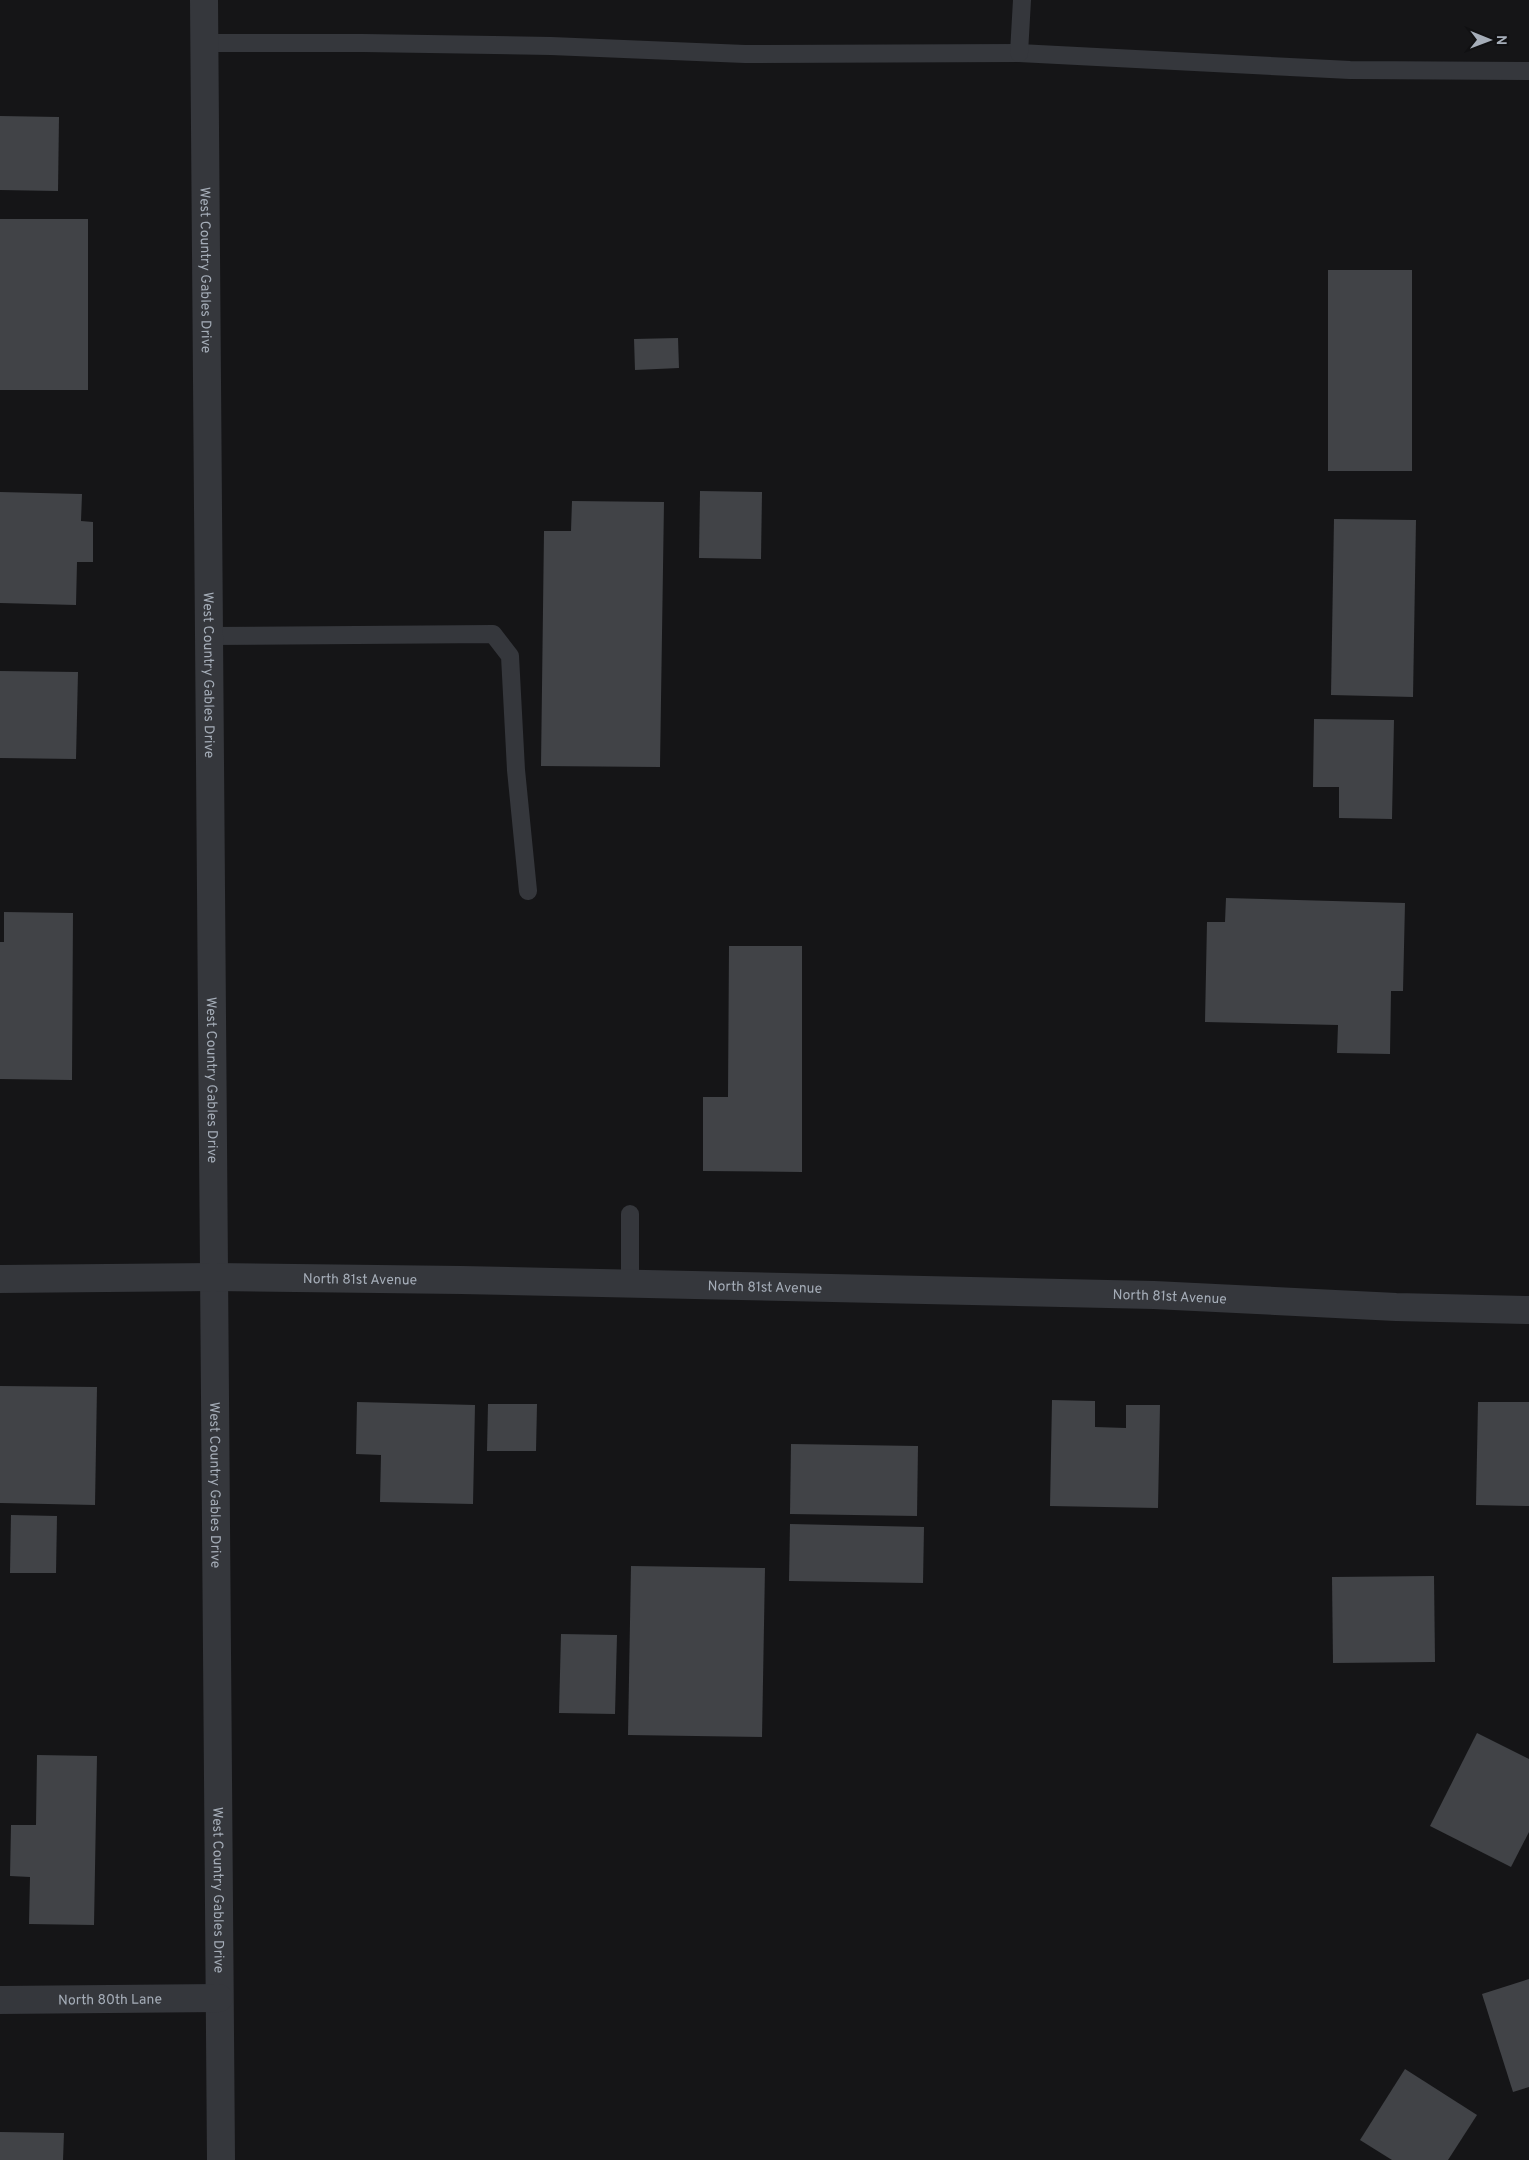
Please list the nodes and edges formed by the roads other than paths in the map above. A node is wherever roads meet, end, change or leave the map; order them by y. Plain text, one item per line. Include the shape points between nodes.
1 (204, 0) edge
2 (1022, 0) edge
3 (204, 44) junction
4 (1020, 53) junction
5 (1529, 71) edge
6 (209, 636) junction
7 (528, 890) dead end
8 (630, 1214) dead end
9 (214, 1277) junction
10 (0, 1279) edge
11 (630, 1284) junction
12 (1529, 1310) edge
13 (220, 1998) junction
14 (0, 2000) edge
15 (221, 2160) edge

1 - 3 street, West Country Gables Drive
2 - 4 lane
3 - 4 lane via 551,46 745,54
3 - 6 street, West Country Gables Drive
4 - 5 lane via 1350,70
6 - 7 lane via 493,634 510,656 516,770
6 - 9 street, West Country Gables Drive
8 - 11 lane
9 - 10 street, North 81st Avenue
9 - 11 street, North 81st Avenue
9 - 13 street, West Country Gables Drive
11 - 12 street, North 81st Avenue via 1154,1295
13 - 14 street, North 80th Lane
13 - 15 street, West Country Gables Drive

